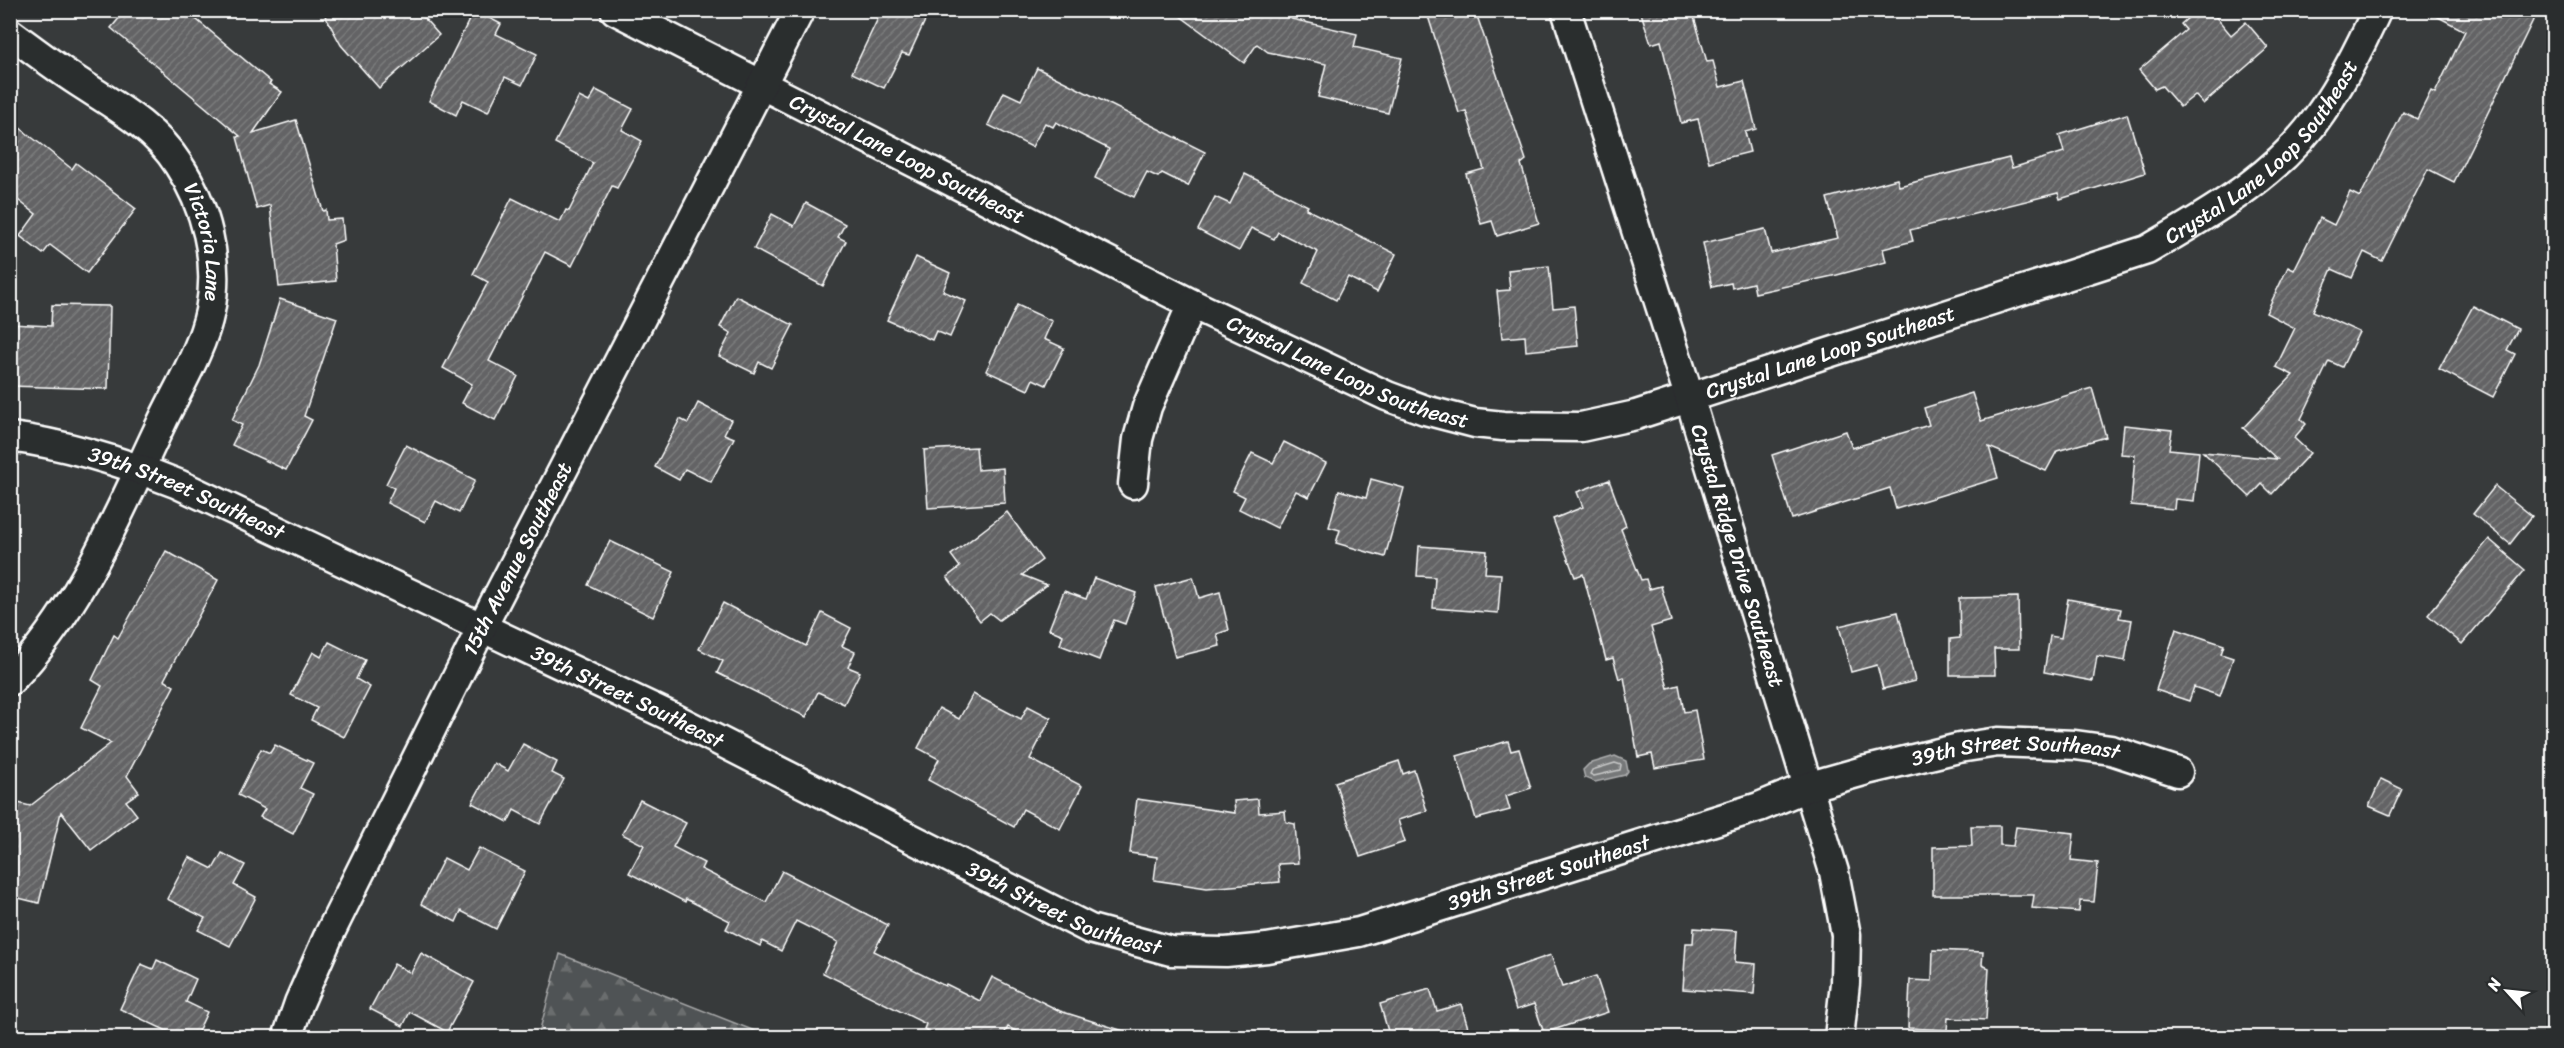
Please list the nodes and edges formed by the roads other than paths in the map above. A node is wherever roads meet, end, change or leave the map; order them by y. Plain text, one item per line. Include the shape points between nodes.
1 (615, 10) edge
2 (800, 10) edge
3 (1566, 10) edge
4 (2377, 10) edge
5 (10, 33) edge
6 (762, 84) junction
7 (1191, 304) junction
8 (1689, 396) junction
9 (10, 437) edge
10 (140, 468) junction
11 (1133, 484) dead end
12 (482, 627) junction
13 (10, 681) edge
14 (2178, 772) dead end
15 (1808, 787) junction
16 (287, 1038) edge
17 (1839, 1038) edge

1 - 6 street, Crystal Lane Loop Southeast
2 - 6 street
3 - 8 street, Crystal Ridge Drive Southeast
4 - 8 street, Crystal Lane Loop Southeast via 2322,113 2290,149 2221,206 2147,250
5 - 10 street, Victoria Lane via 145,128 177,162 197,199 211,244 210,312 196,351
6 - 7 street, Crystal Lane Loop Southeast
6 - 12 street, 15th Avenue Southeast
7 - 8 street, Crystal Lane Loop Southeast via 1387,396 1475,423 1581,427 1636,415
7 - 11 street via 1147,407 1138,439
8 - 15 street, Crystal Ridge Drive Southeast
9 - 10 street, 39th Street Southeast
10 - 12 street, 39th Street Southeast
10 - 13 street, Victoria Lane via 94,562 45,640
12 - 15 street, 39th Street Southeast via 674,718 1090,929 1171,951 1267,948 1359,932 1748,810
12 - 16 street, 15th Avenue Southeast via 328,937
14 - 15 street, 39th Street Southeast via 2111,750 1998,742 1959,748
15 - 17 street, Crystal Ridge Drive Southeast via 1834,872 1846,935

